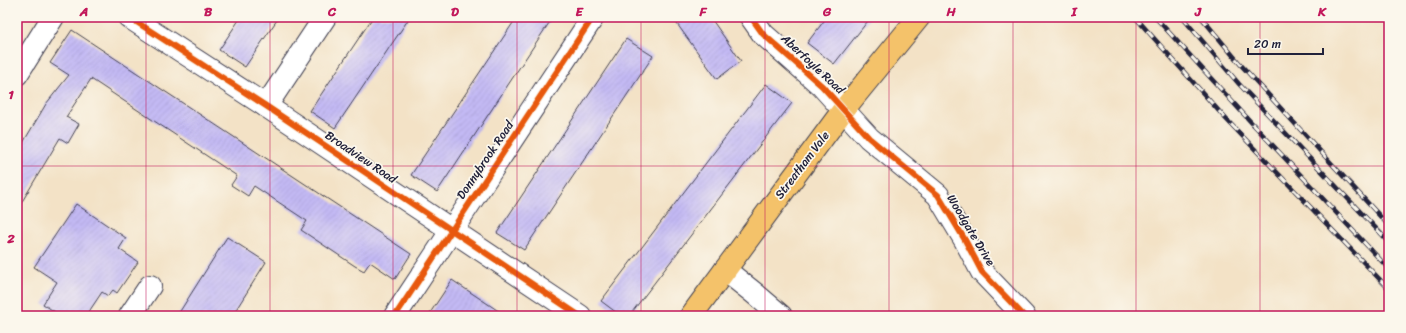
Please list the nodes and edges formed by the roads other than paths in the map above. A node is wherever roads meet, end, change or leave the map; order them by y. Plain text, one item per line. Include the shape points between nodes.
1 (53, 17) edge
2 (129, 17) edge
3 (324, 17) edge
4 (593, 17) edge
5 (752, 17) edge
6 (919, 17) edge
7 (17, 74) edge
8 (266, 106) junction
9 (844, 109) junction
10 (451, 231) junction
11 (724, 270) junction
12 (150, 286) dead end
13 (130, 316) edge
14 (395, 316) edge
15 (580, 316) edge
16 (691, 316) edge
17 (781, 316) edge
18 (1024, 316) edge

1 - 7 street
2 - 8 street, Broadview Road
3 - 8 street
4 - 10 street, Donnybrook Road
5 - 9 street, Aberfoyle Road via 763,34
6 - 9 main road, Streatham Vale
8 - 10 street, Broadview Road
9 - 11 main road, Streatham Vale
9 - 18 street, Woodgate Drive via 869,138 938,195 982,272
10 - 14 street, Donnybrook Road
10 - 15 street, Broadview Road
11 - 16 main road, Streatham Vale
11 - 17 street
12 - 13 street

